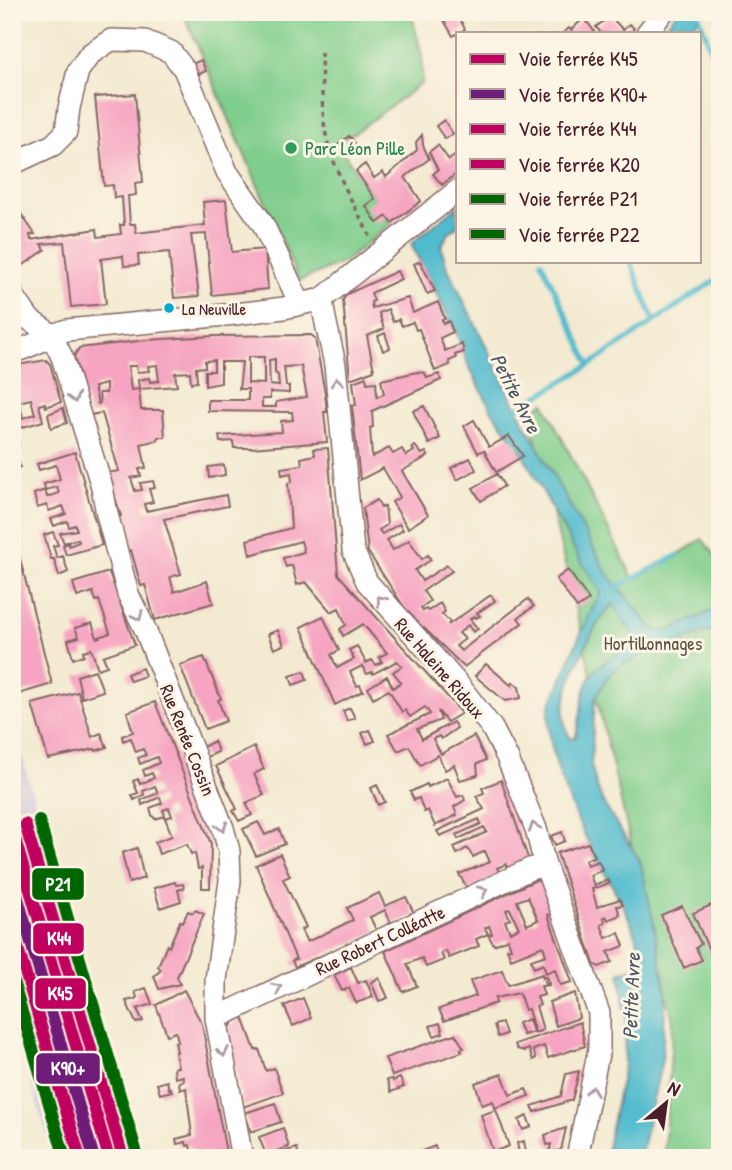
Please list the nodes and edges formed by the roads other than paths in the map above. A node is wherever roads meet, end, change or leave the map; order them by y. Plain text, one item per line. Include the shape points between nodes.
1 (663, 12) edge
2 (648, 32) edge
3 (12, 164) edge
4 (456, 192) edge
5 (12, 294) edge
6 (322, 299) junction
7 (300, 304) junction
8 (51, 334) junction
9 (12, 352) edge
10 (545, 865) junction
11 (216, 1018) junction
12 (242, 1158) edge
13 (577, 1158) edge

1 - 2 street
3 - 7 street via 53,145 66,132 78,71 90,54 111,40 145,41 171,52 184,69 227,172 263,224
4 - 6 street
5 - 8 street via 30,320
6 - 7 street
10 -> 6 street, Rue Haleine Ridoux via 536,829 492,727 386,606 360,569 353,550 342,425
7 - 8 street
8 - 9 street
8 -> 11 street, Rue Renée Cossin via 102,487 128,594 229,851
11 -> 10 street, Rue Robert Colléatte
13 -> 10 street, Rue Haleine Ridoux via 599,1049 599,1013
11 -> 12 street, Rue Renée Cossin

